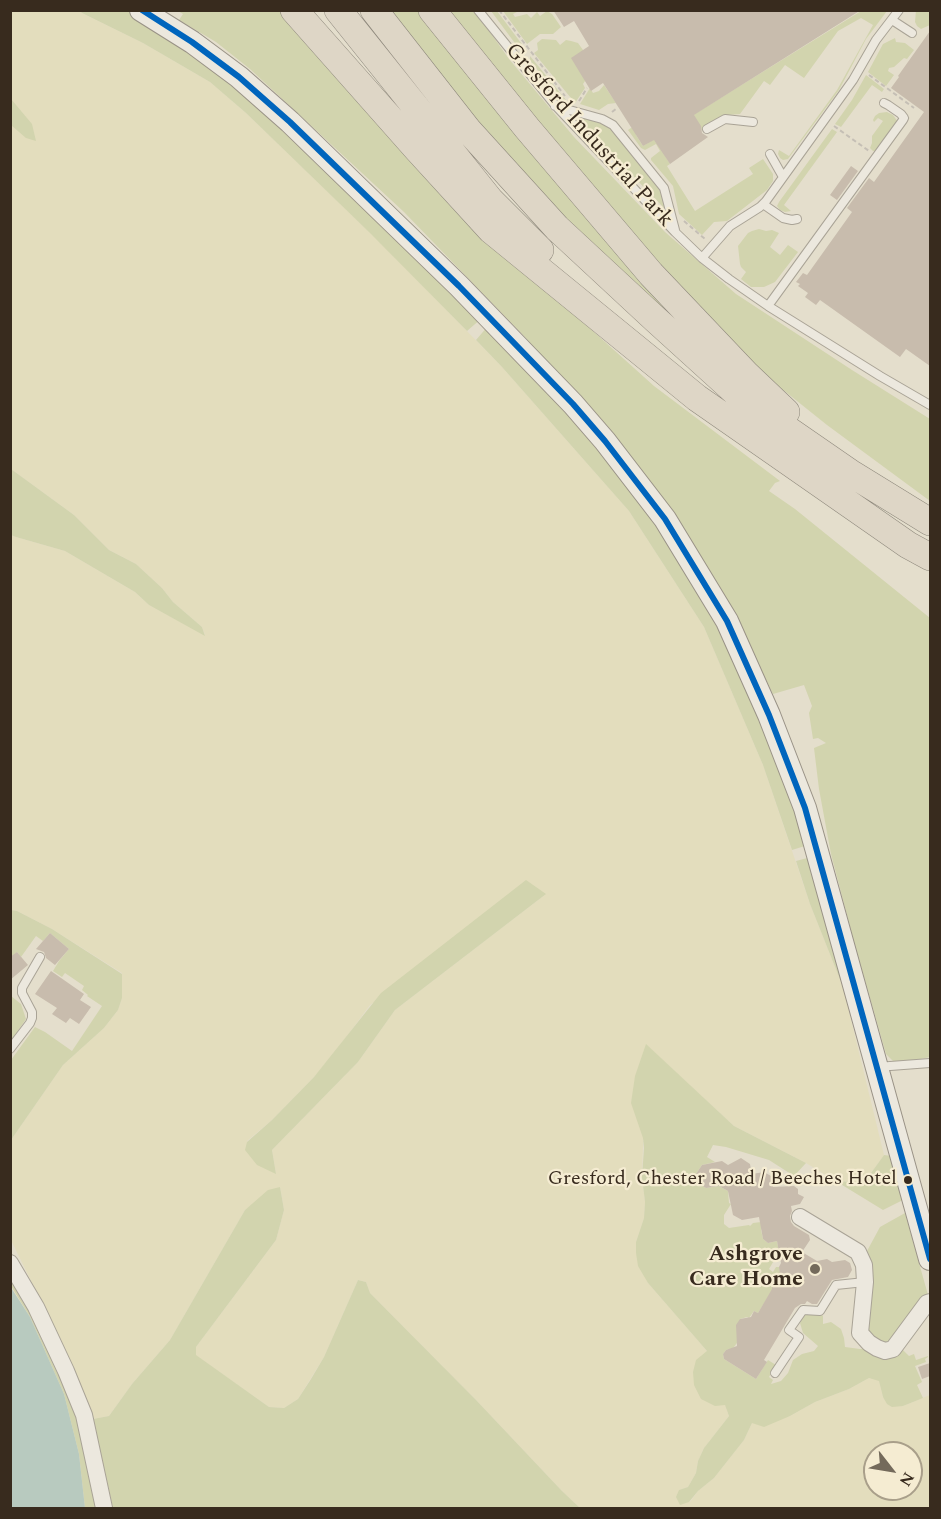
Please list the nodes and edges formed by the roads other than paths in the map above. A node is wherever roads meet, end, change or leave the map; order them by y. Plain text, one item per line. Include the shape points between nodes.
1 (141, 10) edge
2 (294, 10) edge
3 (338, 10) edge
4 (374, 10) edge
5 (432, 10) edge
6 (477, 10) edge
7 (899, 10) edge
8 (892, 20) junction
9 (912, 33) dead end
10 (884, 103) dead end
11 (555, 105) junction
12 (753, 122) dead end
13 (707, 129) dead end
14 (770, 154) dead end
15 (783, 177) junction
16 (763, 204) junction
17 (797, 219) dead end
18 (675, 232) junction
19 (702, 258) junction
20 (768, 306) junction
21 (645, 354) junction
22 (930, 405) edge
23 (852, 474) junction
24 (930, 522) edge
25 (930, 557) edge
26 (40, 957) dead end
27 (10, 1049) edge
28 (930, 1063) edge
29 (876, 1067) junction
30 (800, 1217) dead end
31 (930, 1258) edge
32 (10, 1263) edge
33 (865, 1281) junction
34 (930, 1302) edge
35 (774, 1373) dead end
36 (104, 1509) edge

1 - 29 main road via 239,77 459,286 573,404 665,519 727,621 805,808
2 - 21 highway via 491,230
3 - 21 highway via 490,200
4 - 23 highway via 468,130 557,228 742,398
5 - 23 highway via 651,274 746,374
6 - 11 lane, Gresford Industrial Park
7 - 8 lane
8 - 9 lane
8 - 15 lane
10 - 20 lane via 901,114 901,123
11 - 18 lane, Gresford Industrial Park
11 - 18 lane via 613,125 664,188
12 - 13 lane via 724,119
14 - 15 lane
15 - 16 lane
16 - 17 lane via 783,218
16 - 19 lane via 730,226
18 - 19 lane, Gresford Industrial Park
19 - 20 lane, Gresford Industrial Park
20 - 22 lane, Gresford Industrial Park
21 - 25 highway via 696,398
23 - 24 highway
26 - 27 lane via 22,988 32,1017
28 - 29 lane
29 - 31 main road
30 - 33 street via 858,1252
32 - 36 street via 36,1307 84,1415
33 - 34 street via 860,1333 885,1351 893,1349
33 - 35 lane via 836,1285 820,1311 803,1310 789,1330 799,1337

